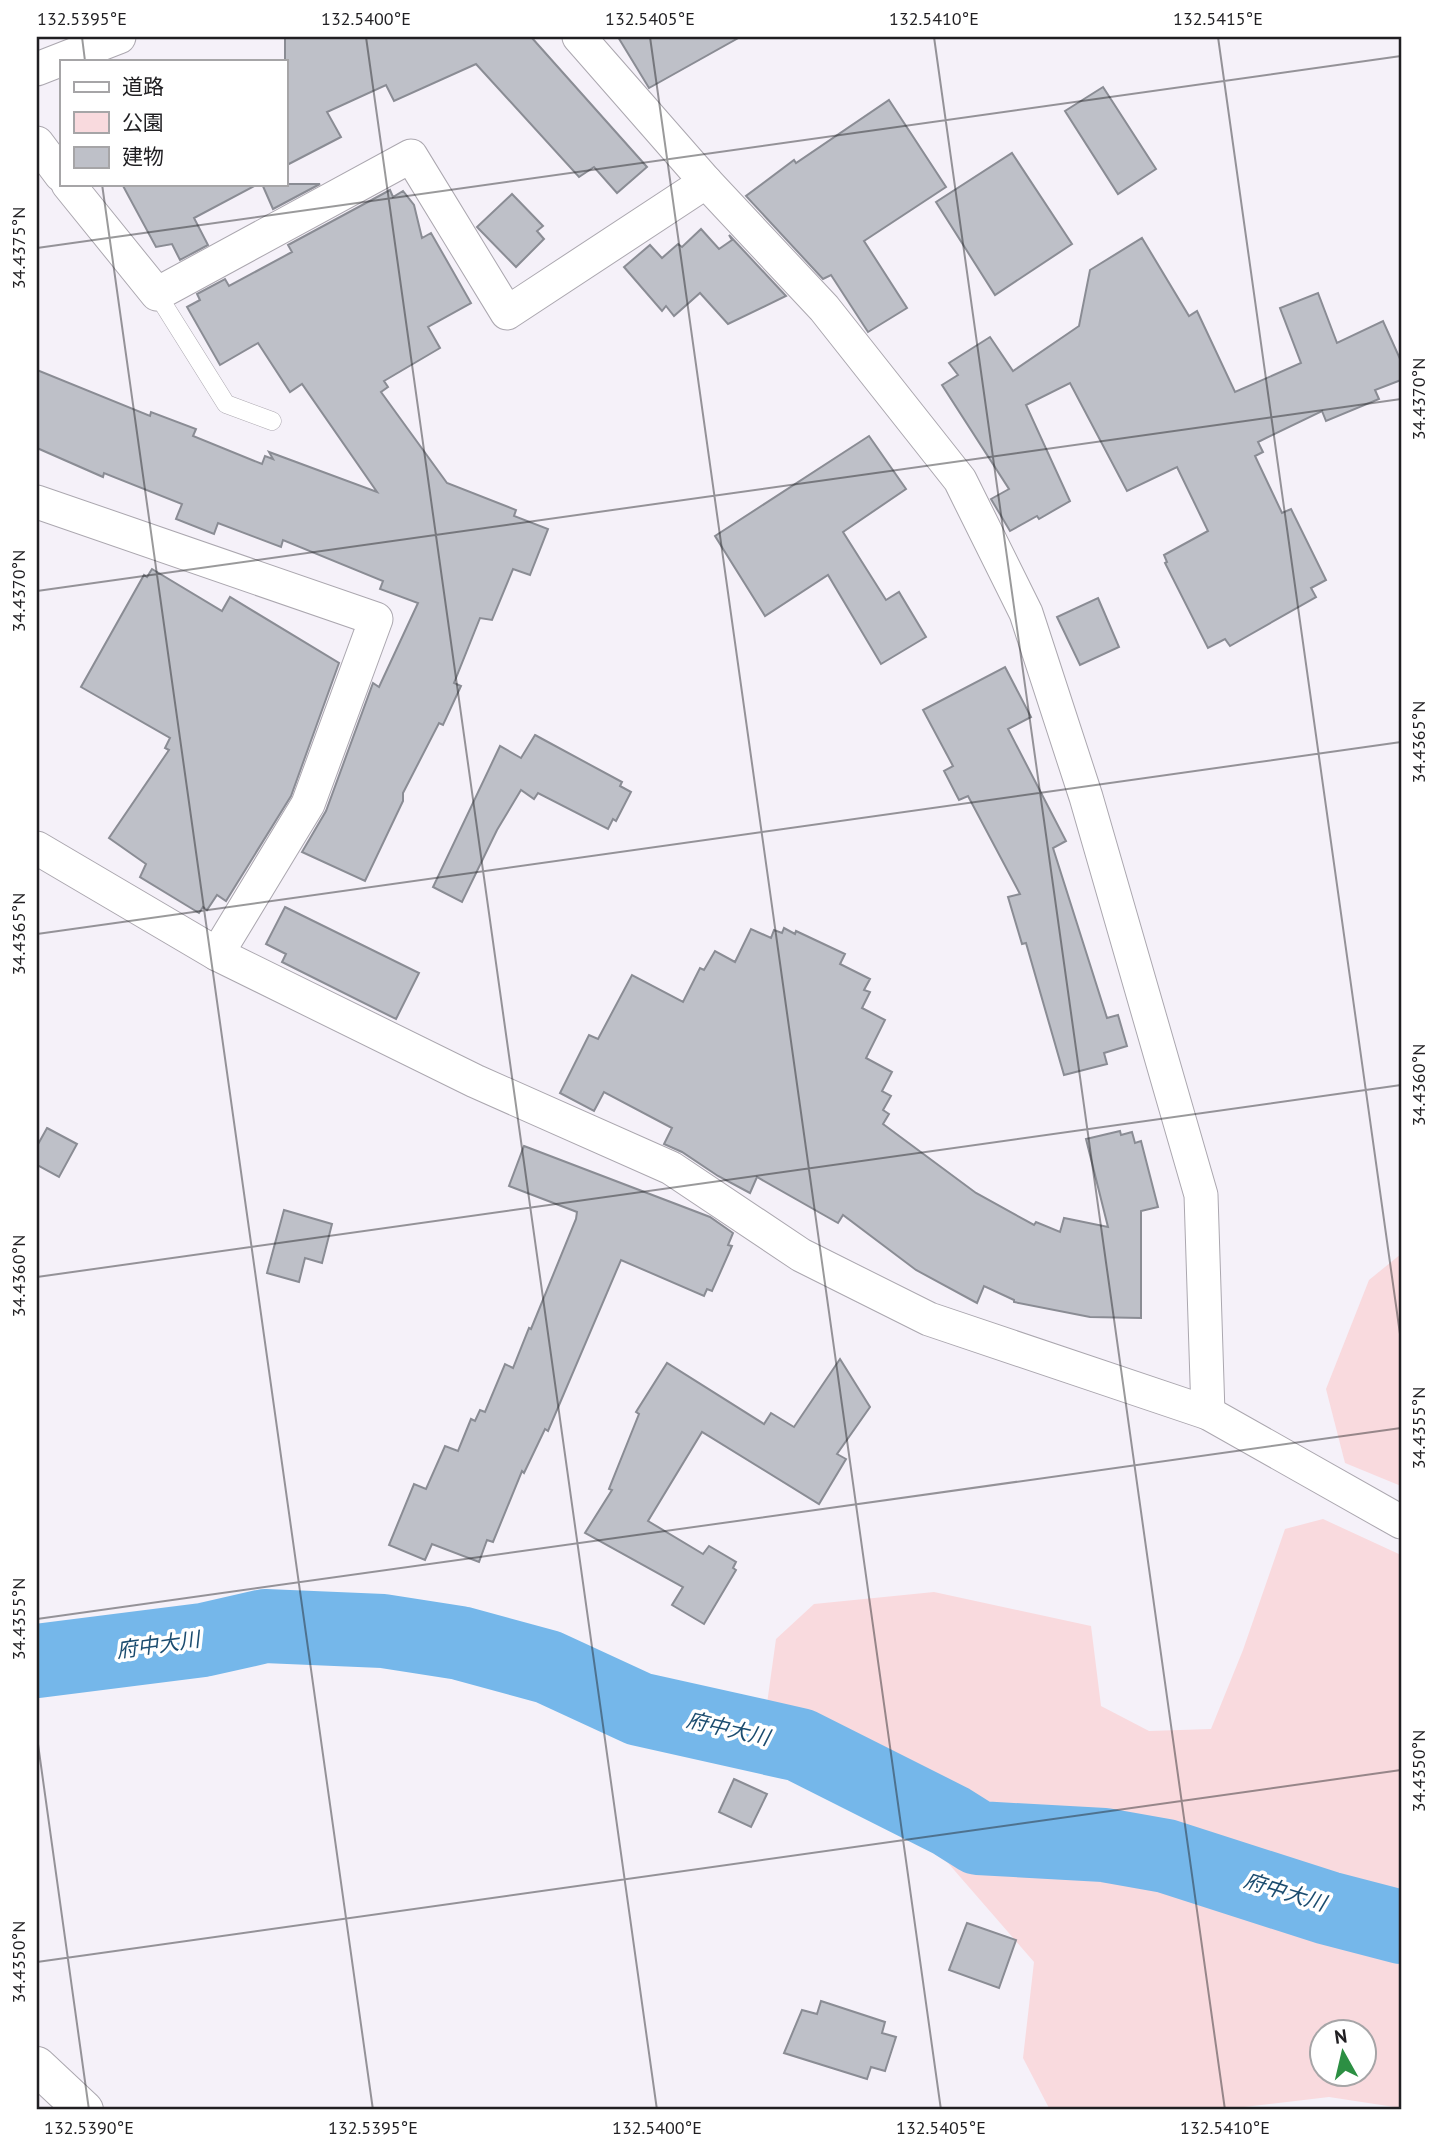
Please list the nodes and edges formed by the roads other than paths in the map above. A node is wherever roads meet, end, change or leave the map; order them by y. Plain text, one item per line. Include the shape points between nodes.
1 (119, 37) edge
2 (579, 37) edge
3 (60, 60) edge
4 (60, 60) edge
5 (37, 69) edge
6 (706, 181) junction
7 (65, 186) edge
8 (157, 294) junction
9 (272, 421) dead end
10 (37, 502) edge
11 (37, 848) edge
12 (217, 954) junction
13 (1209, 1413) junction
14 (1401, 1522) edge
15 (37, 2066) edge
16 (84, 2110) edge

1 - 4 street
2 - 6 street
3 - 5 street
6 - 8 street via 507,313 411,156
6 - 13 street via 824,308 960,480 1026,613 1086,797 1201,1195
7 - 8 street
8 - 9 lane via 226,404
10 - 12 street via 376,619 308,804
11 - 12 street
12 - 13 street via 475,1081 671,1168 801,1255 929,1319
13 - 14 street
15 - 16 street

